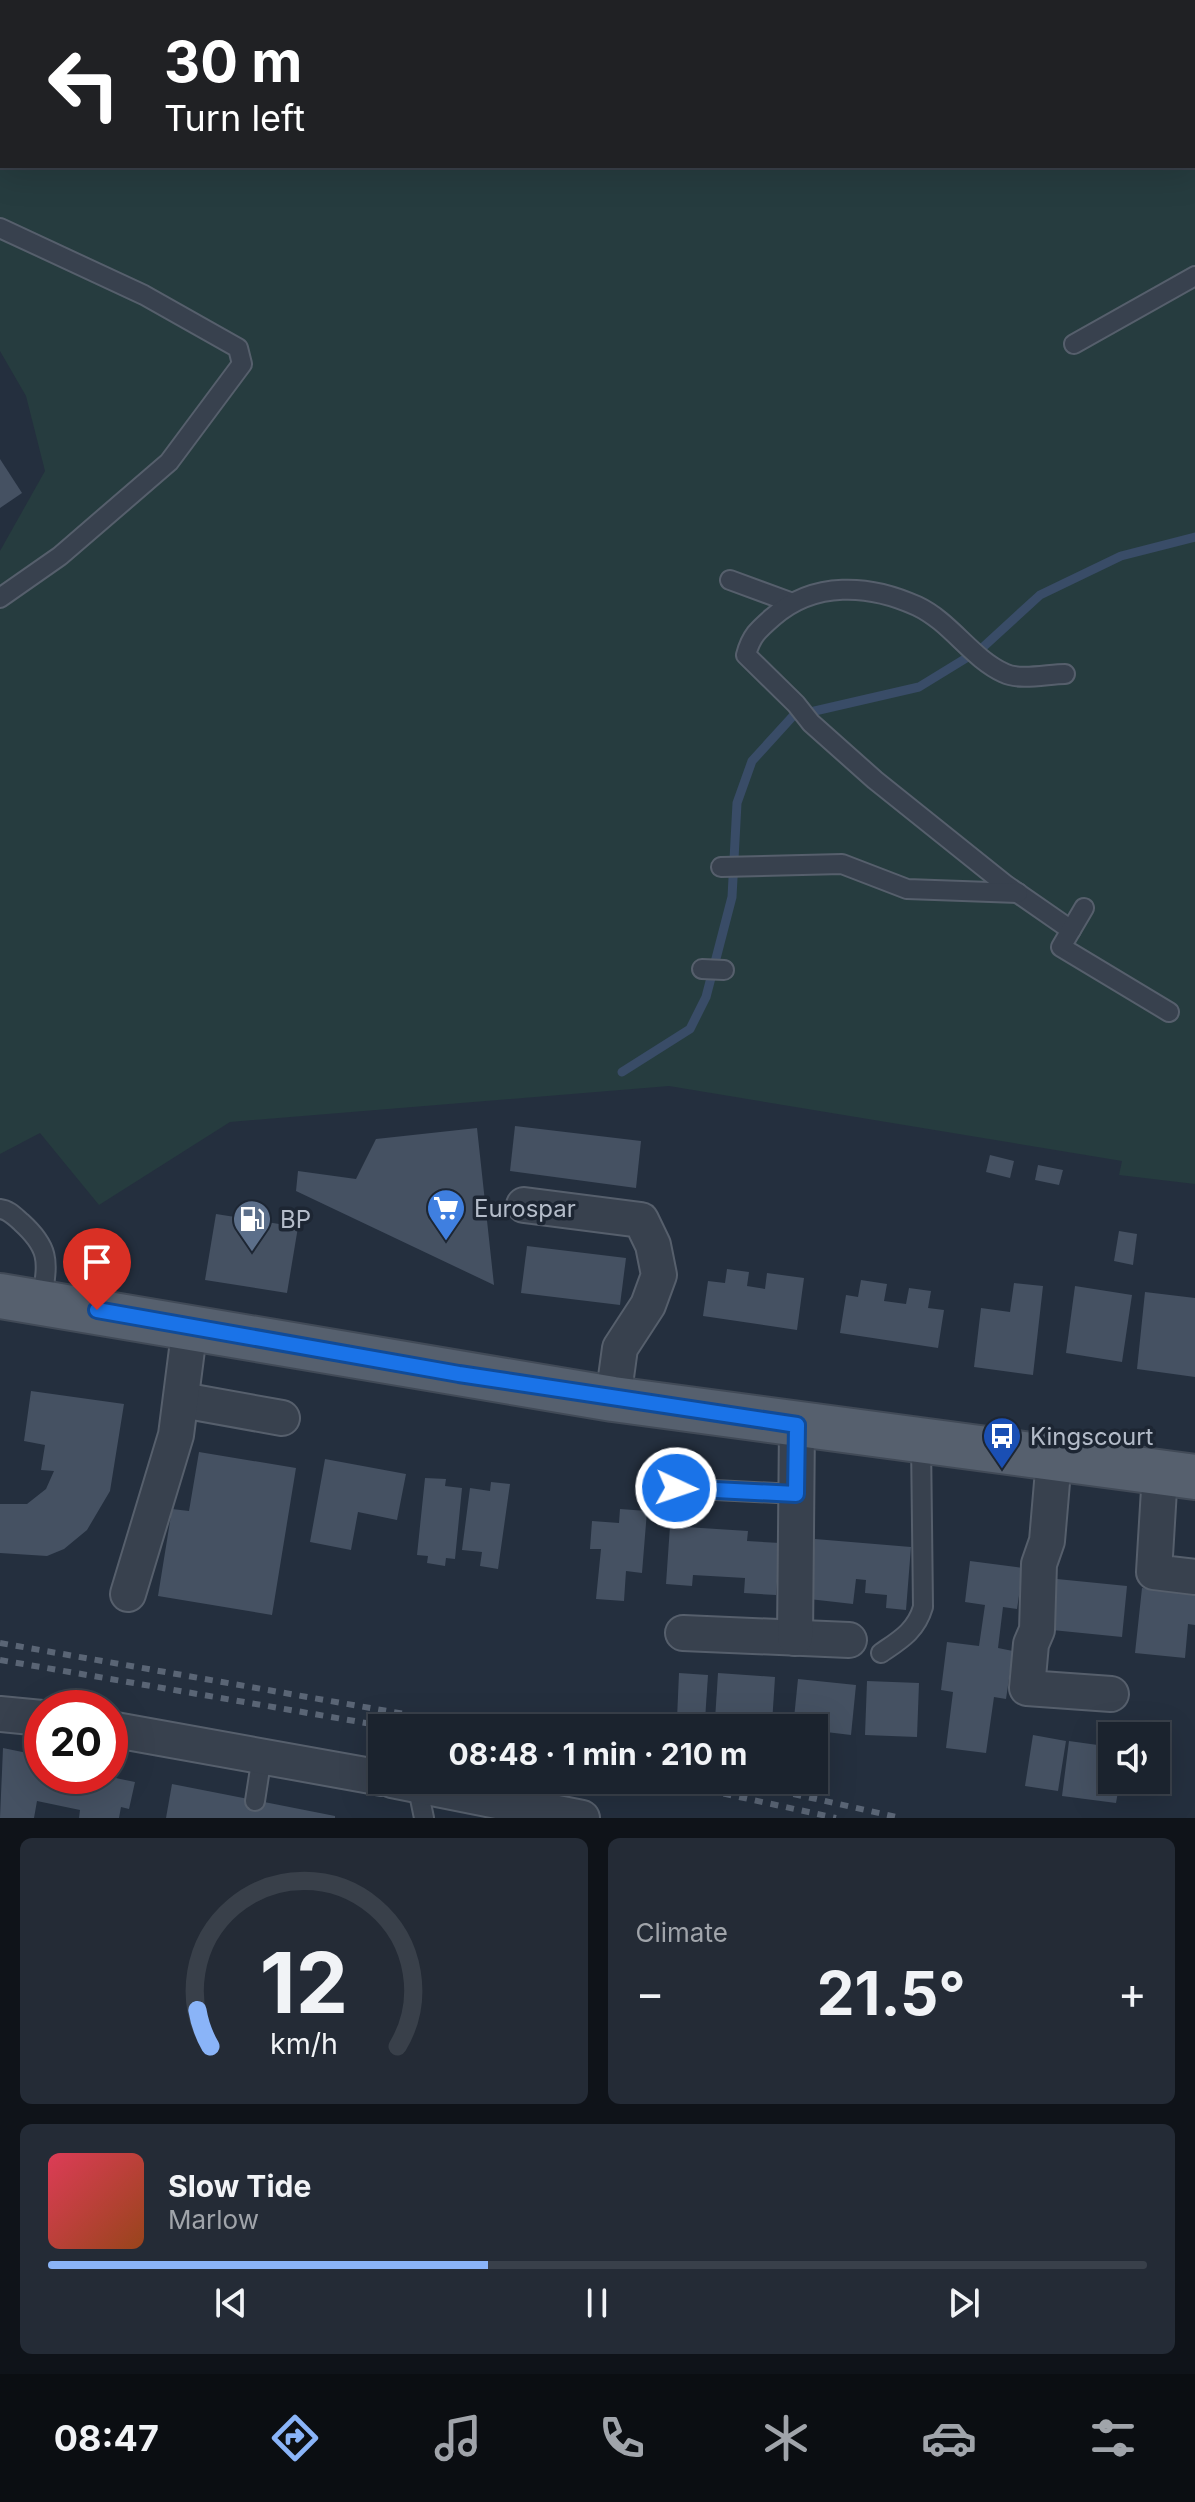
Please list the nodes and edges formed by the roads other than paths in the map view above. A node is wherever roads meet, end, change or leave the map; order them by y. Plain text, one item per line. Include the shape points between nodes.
1 (0, 228) edge
2 (1195, 276) edge
3 (1074, 344) dead end
4 (730, 580) dead end
5 (0, 598) edge
6 (790, 602) junction
7 (1065, 674) dead end
8 (721, 867) dead end
9 (1018, 893) junction
10 (1084, 908) dead end
11 (1071, 930) junction
12 (702, 969) dead end
13 (724, 970) dead end
14 (1169, 1012) dead end
15 (524, 1205) dead end
16 (0, 1209) edge
17 (21, 1298) edge
18 (190, 1326) junction
19 (613, 1399) junction
20 (182, 1400) junction
21 (282, 1418) dead end
22 (797, 1425) junction
23 (921, 1442) junction
24 (1054, 1459) junction
25 (1178, 1475) edge
26 (676, 1488) dead end
27 (796, 1494) junction
28 (1195, 1577) edge
29 (128, 1594) dead end
30 (683, 1633) dead end
31 (795, 1638) junction
32 (849, 1640) dead end
33 (881, 1653) dead end
34 (1111, 1694) dead end
35 (0, 1714) edge
36 (24, 1716) edge
37 (128, 1732) edge
38 (262, 1756) junction
39 (368, 1775) edge
40 (411, 1794) edge
41 (463, 1794) edge
42 (255, 1801) dead end
43 (424, 1818) edge
44 (582, 1818) edge

1 - 5 lane via 144,295 238,348 242,364 169,462 60,556
2 - 3 lane
4 - 6 lane
6 - 7 lane via 821,591 865,590 918,607 1008,676
6 - 9 lane via 751,636 746,655 875,780
8 - 9 lane via 842,864 907,889
9 - 11 lane
10 - 11 lane
11 - 14 lane via 1061,947
12 - 13 lane
15 - 19 street via 641,1220 653,1245 659,1275 648,1305 620,1348
16 - 17 lane via 37,1236 48,1259
17 - 18 main road
18 - 19 main road
18 - 20 street
19 - 22 main road
20 - 21 street
20 - 29 street
22 - 23 main road
22 - 27 street
23 - 24 main road
23 - 33 lane via 923,1607 908,1635
24 - 25 main road
24 - 34 street via 1027,1688
25 - 28 street via 1154,1572
26 - 27 lane
27 - 31 street
30 - 31 street
31 - 32 street
35 - 36 street
37 - 38 street
38 - 39 street
38 - 42 lane
40 - 43 lane
41 - 44 street

